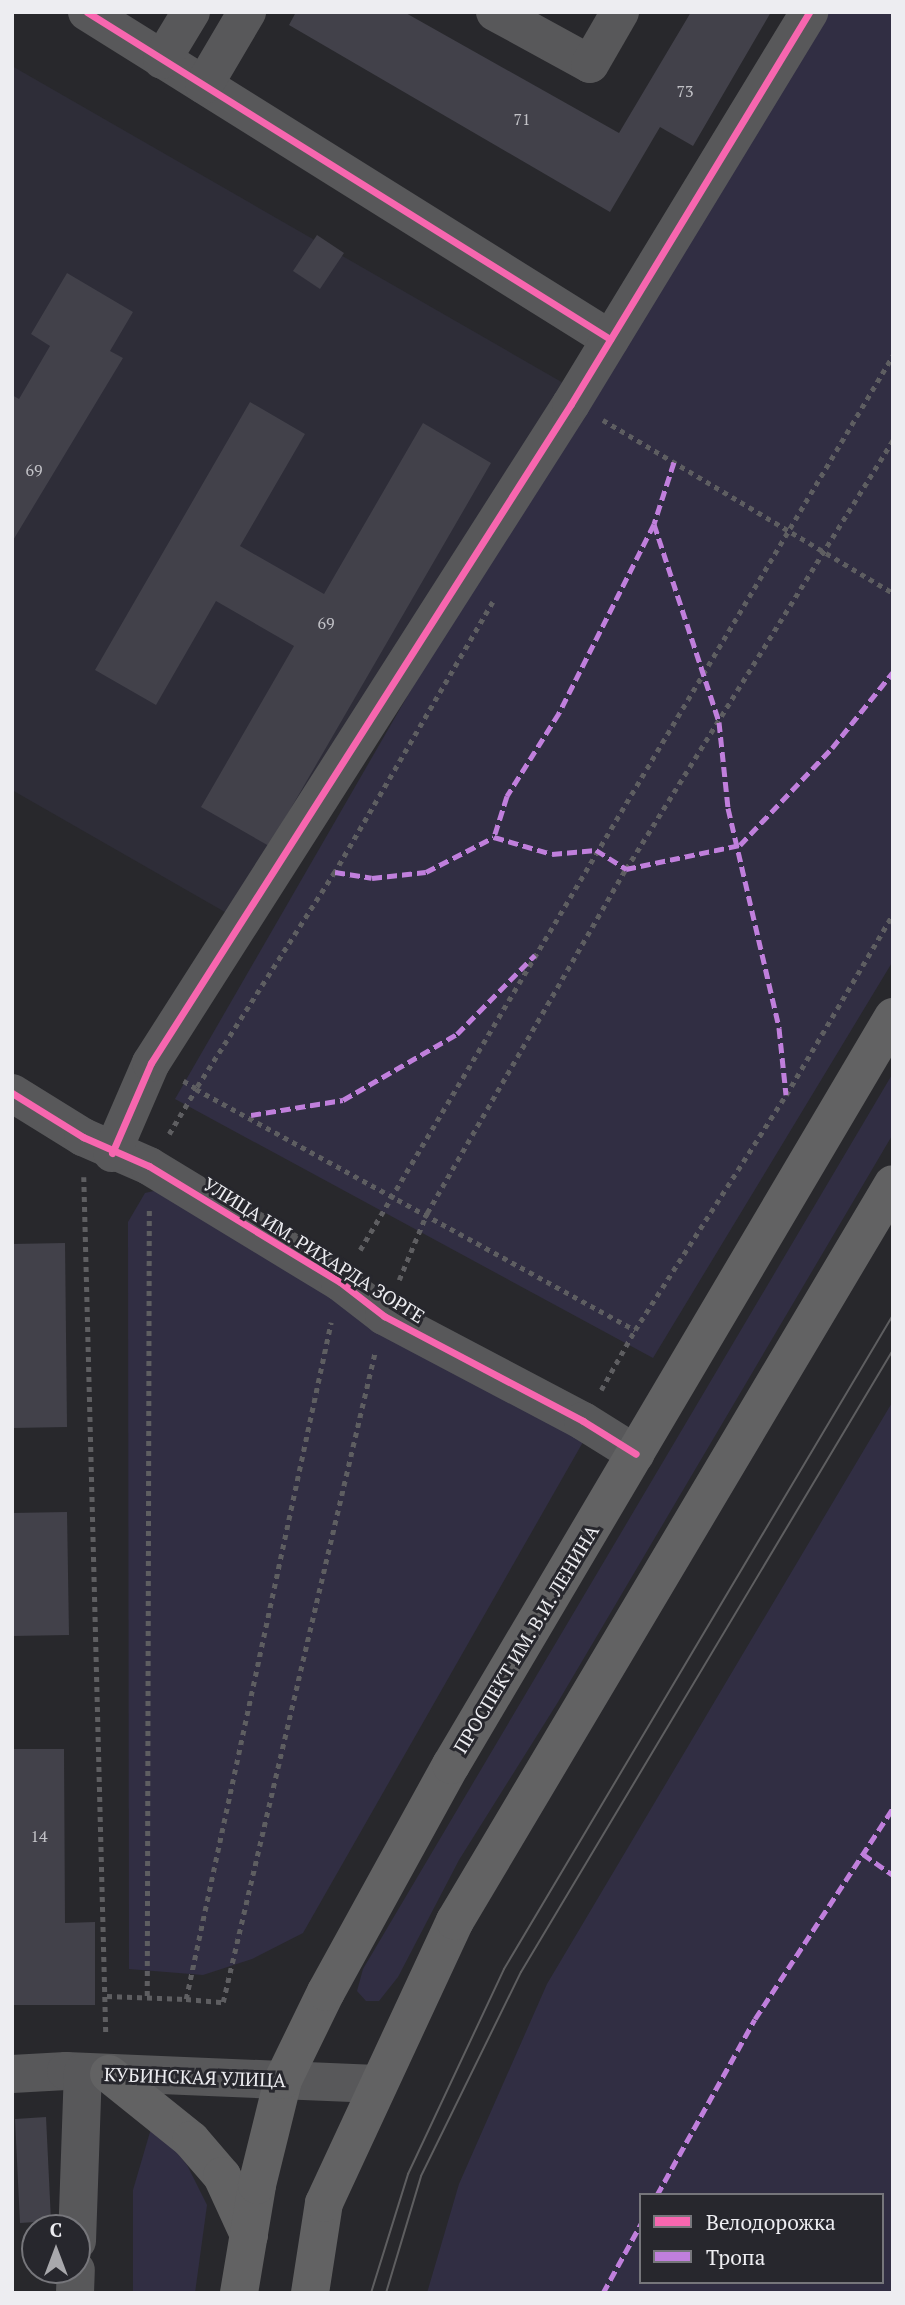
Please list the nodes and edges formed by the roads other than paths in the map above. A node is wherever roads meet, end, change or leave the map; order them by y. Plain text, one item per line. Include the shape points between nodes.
1 (87, 12) edge
2 (191, 12) edge
3 (247, 12) edge
4 (495, 12) edge
5 (620, 12) edge
6 (809, 12) edge
7 (162, 60) junction
8 (204, 85) junction
9 (610, 339) junction
10 (893, 1017) edge
11 (12, 1093) edge
12 (97, 1145) junction
13 (893, 1185) edge
14 (636, 1454) junction
15 (99, 2064) junction
16 (12, 2074) edge
17 (283, 2080) junction
18 (377, 2084) junction
19 (80, 2214) edge
20 (249, 2235) junction
21 (239, 2293) edge
22 (310, 2293) edge

1 - 7 street
2 - 7 street
3 - 8 street
4 - 5 street via 590,64
6 - 9 street
7 - 8 street
8 - 9 street
9 - 12 street
10 - 14 main road, ПРОСПЕКТ ИМ. В.И. ЛЕНИНА
11 - 12 street, УЛИЦА ИМ. РИХАРДА ЗОРГЕ
12 - 14 street, УЛИЦА ИМ. РИХАРДА ЗОРГЕ via 149,1166 340,1282 384,1315
13 - 18 main road via 455,1921
14 - 17 main road, ПРОСПЕКТ ИМ. В.И. ЛЕНИНА via 451,1765
15 - 16 street, КУБИНСКАЯ УЛИЦА
15 - 17 street, КУБИНСКАЯ УЛИЦА
15 - 19 street
15 - 20 main road via 191,2140 222,2176
17 - 18 street, КУБИНСКАЯ УЛИЦА
17 - 20 main road, ПРОСПЕКТ ИМ. В.И. ЛЕНИНА
18 - 22 main road via 324,2203
20 - 21 main road, ПРОСПЕКТ ИМ. В.И. ЛЕНИНА

